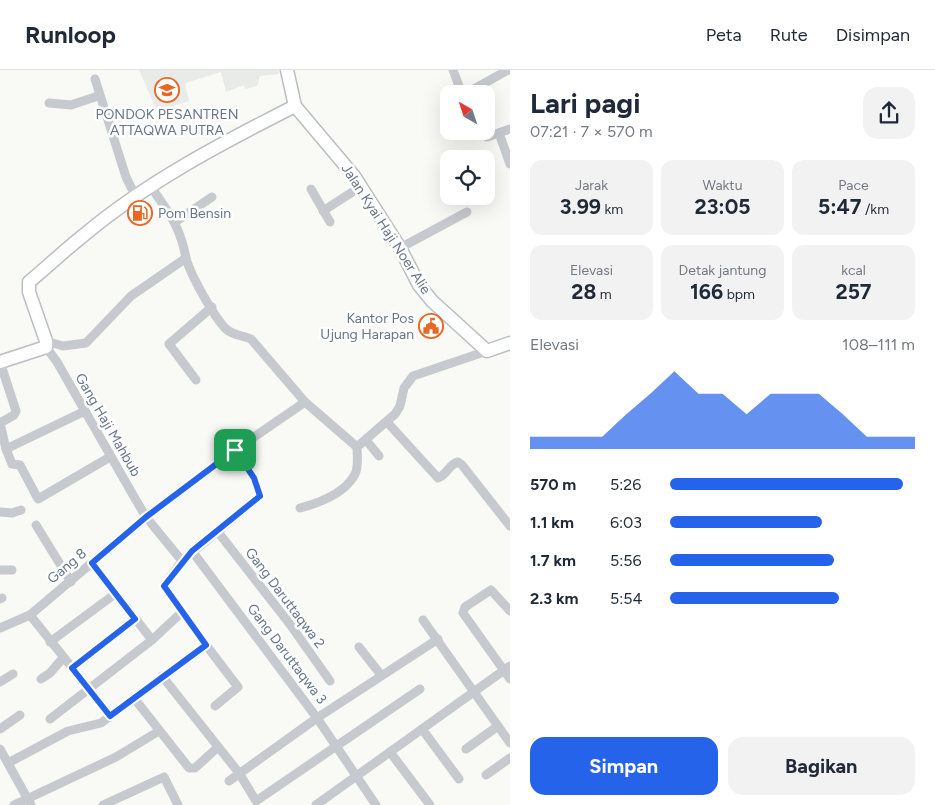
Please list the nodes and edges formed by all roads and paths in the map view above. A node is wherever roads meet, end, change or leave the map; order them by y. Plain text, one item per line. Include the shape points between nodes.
1 (453, 70) edge
2 (508, 70) edge
3 (289, 71) edge
4 (95, 79) dead end
5 (460, 85) edge
6 (480, 85) edge
7 (98, 96) junction
8 (49, 103) dead end
9 (295, 106) junction
10 (510, 129) edge
11 (499, 133) junction
12 (495, 134) edge
13 (510, 164) edge
14 (360, 186) junction
15 (151, 187) junction
16 (310, 189) dead end
17 (136, 197) junction
18 (212, 197) dead end
19 (323, 211) junction
20 (467, 212) dead end
21 (175, 222) junction
22 (330, 222) dead end
23 (400, 248) junction
24 (186, 258) junction
25 (212, 307) junction
26 (510, 343) edge
27 (46, 344) junction
28 (487, 351) junction
29 (0, 362) edge
30 (196, 380) dead end
31 (305, 402) junction
32 (85, 411) junction
33 (387, 422) junction
34 (366, 440) junction
35 (357, 446) junction
36 (6, 449) junction
37 (235, 450) junction
38 (378, 456) dead end
39 (110, 457) junction
40 (300, 508) dead end
41 (20, 510) dead end
42 (0, 512) edge
43 (146, 517) junction
44 (36, 524) dead end
45 (510, 526) edge
46 (218, 532) junction
47 (192, 551) junction
48 (182, 561) junction
49 (92, 563) junction
50 (0, 570) edge
51 (12, 570) dead end
52 (71, 582) junction
53 (115, 594) junction
54 (510, 611) edge
55 (182, 612) junction
56 (30, 615) junction
57 (135, 619) junction
58 (423, 620) dead end
59 (0, 628) edge
60 (438, 639) junction
61 (152, 640) junction
62 (50, 642) junction
63 (206, 645) junction
64 (359, 647) dead end
65 (63, 658) junction
66 (72, 668) junction
67 (507, 668) edge
68 (13, 674) dead end
69 (381, 675) junction
70 (162, 676) junction
71 (41, 679) dead end
72 (510, 679) edge
73 (330, 680) dead end
74 (0, 682) edge
75 (88, 688) junction
76 (420, 690) dead end
77 (474, 691) junction
78 (134, 698) junction
79 (215, 706) dead end
80 (20, 715) dead end
81 (110, 716) junction
82 (317, 718) junction
83 (50, 720) dead end
84 (498, 726) junction
85 (0, 729) edge
86 (422, 729) junction
87 (159, 731) junction
88 (510, 743) edge
89 (218, 747) junction
90 (336, 747) junction
91 (0, 749) edge
92 (466, 749) dead end
93 (390, 752) junction
94 (510, 758) edge
95 (5, 763) edge
96 (239, 774) junction
97 (486, 775) dead end
98 (356, 776) junction
99 (459, 779) dead end
100 (229, 781) dead end
101 (29, 802) edge
102 (254, 803) edge
103 (14, 805) edge
104 (103, 805) edge
105 (178, 805) edge
106 (316, 805) edge
107 (376, 805) edge
108 (430, 805) edge

1 - 5 street
2 - 6 street
3 - 9 street
4 - 7 street
7 - 8 street via 71,104
7 - 17 street
9 - 14 street, Jalan Kyai Haji Noer Alie
9 - 15 street via 215,147
10 - 11 street
11 - 12 street
11 - 13 street
14 - 19 street
14 - 23 street, Jalan Kyai Haji Noer Alie
15 - 17 street
15 - 21 street
16 - 19 street
17 - 27 street via 84,234 29,282 29,292
18 - 21 street
19 - 22 street
20 - 23 street
21 - 24 street via 182,235
23 - 28 street, Jalan Kyai Haji Noer Alie via 419,285 432,301
24 - 25 street via 188,268
24 - 27 street via 131,296 86,343
25 - 30 street via 169,344
25 - 31 street via 226,328 256,344
26 - 28 street
27 - 29 street
27 - 32 street, Gang Haji Mahbub
28 - 33 street via 410,379 400,406
29 - 36 street via 16,411 0,423
31 - 35 street
31 - 37 street, Gang 8
32 - 36 street
32 - 39 street, Gang Haji Mahbub
33 - 34 street
33 - 45 street via 438,478 454,463 462,465
34 - 35 street
34 - 38 street
35 - 40 street via 355,474 331,496
36 - 39 street via 12,464 20,465 38,499
37 - 43 street, Gang 8
37 - 46 street via 254,478 260,496
39 - 43 street, Gang Haji Mahbub
41 - 42 street
43 - 48 street, Gang Haji Mahbub
43 - 49 street, Gang 8
44 - 52 street
46 - 47 street
46 - 73 street, Gang Daruttaqwa 2
47 - 48 street
47 - 82 street, Gang Daruttaqwa 3
48 - 55 street via 164,586
49 - 52 street, Gang 8
49 - 53 street
50 - 51 street
52 - 56 street, Gang 8
53 - 57 street
53 - 62 street
54 - 67 street via 491,590 465,607 463,613
55 - 61 street
55 - 63 street
56 - 59 street, Gang 8
56 - 62 street
57 - 61 street
57 - 66 street
58 - 60 street
60 - 69 street
60 - 77 street
61 - 75 street
62 - 65 street
63 - 70 street
63 - 79 street via 238,687
64 - 69 street
65 - 66 street
65 - 71 street
66 - 75 street
67 - 72 street
67 - 77 street
68 - 74 street
69 - 82 street
70 - 78 street
70 - 89 street
75 - 81 street
75 - 83 street
76 - 90 street
77 - 84 street
77 - 86 street
78 - 81 street
78 - 87 street
80 - 85 street
81 - 95 street via 98,725 68,731
82 - 90 street, Gang Daruttaqwa 3
82 - 96 street
84 - 88 street
84 - 92 street
86 - 93 street
86 - 99 street
87 - 89 street via 191,769
87 - 101 street via 127,752
89 - 96 street
90 - 98 street, Gang Daruttaqwa 3
90 - 102 street
91 - 95 street
93 - 98 street
93 - 108 street
94 - 97 street
95 - 101 street
96 - 100 street
96 - 102 street
98 - 106 street
98 - 107 street, Gang Daruttaqwa 3
101 - 103 street
104 - 105 street via 164,777

